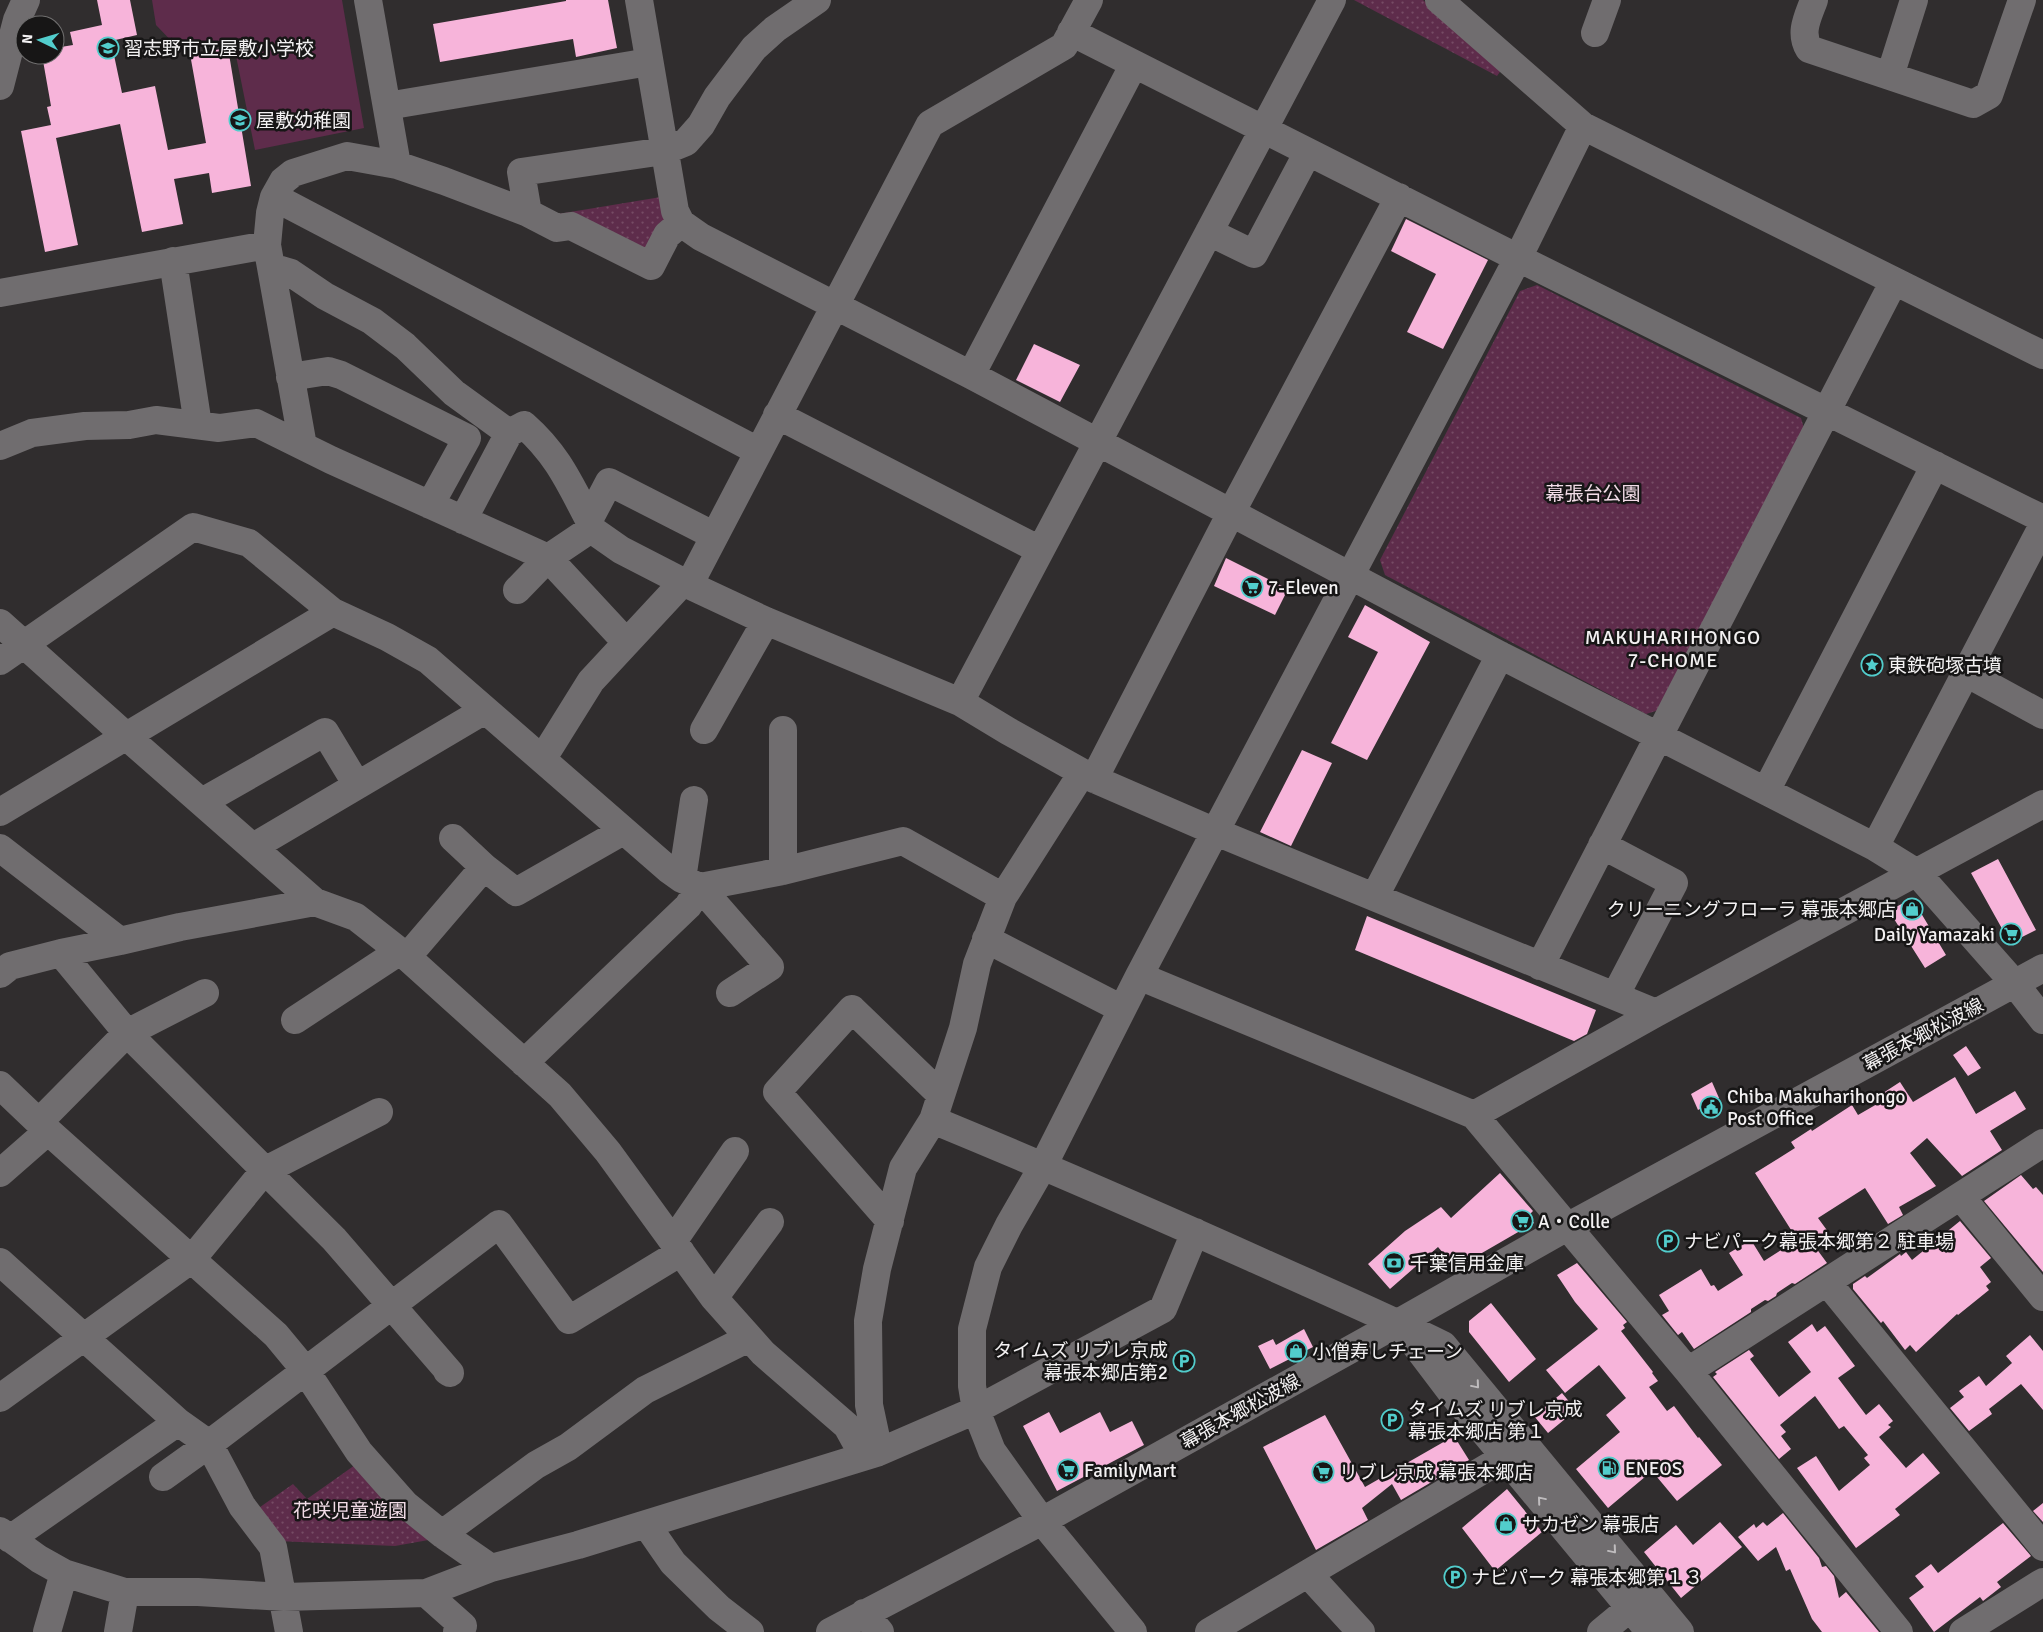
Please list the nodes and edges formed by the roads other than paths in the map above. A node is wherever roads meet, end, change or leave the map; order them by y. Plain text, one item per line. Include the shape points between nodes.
1 (26, 0) edge
2 (368, 0) edge
3 (639, 0) edge
4 (817, 0) edge
5 (1089, 0) edge
6 (1332, 0) edge
7 (1439, 0) edge
8 (1607, 0) edge
9 (1814, 0) edge
10 (1914, 0) edge
11 (2022, 0) edge
12 (1071, 32) junction
13 (1595, 33) dead end
14 (649, 62) junction
15 (1134, 64) junction
16 (1890, 76) junction
17 (0, 86) edge
18 (387, 106) junction
19 (1584, 126) junction
20 (1263, 129) junction
21 (664, 151) junction
22 (1308, 152) junction
23 (397, 165) junction
24 (274, 196) junction
25 (1398, 197) junction
26 (528, 213) junction
27 (681, 223) junction
28 (1209, 232) junction
29 (269, 256) junction
30 (1518, 258) junction
31 (173, 261) junction
32 (1894, 281) junction
33 (0, 293) edge
34 (836, 305) junction
35 (2043, 355) edge
36 (971, 375) junction
37 (290, 377) junction
38 (1827, 411) junction
39 (778, 415) junction
40 (198, 424) junction
41 (509, 432) junction
42 (1098, 442) junction
43 (0, 446) edge
44 (303, 446) junction
45 (758, 451) junction
46 (1935, 464) junction
47 (430, 505) junction
48 (1231, 513) junction
49 (2043, 519) edge
50 (463, 520) junction
51 (590, 524) junction
52 (2043, 525) edge
53 (714, 536) junction
54 (1040, 550) junction
55 (548, 558) junction
56 (1350, 576) junction
57 (686, 584) junction
58 (517, 590) dead end
59 (333, 612) junction
60 (766, 621) junction
61 (0, 623) edge
62 (626, 642) junction
63 (23, 643) junction
64 (1500, 655) junction
65 (0, 661) edge
66 (1966, 673) junction
67 (960, 702) junction
68 (485, 710) junction
69 (2043, 715) edge
70 (704, 730) dead end
71 (783, 730) dead end
72 (126, 736) junction
73 (1658, 737) junction
74 (543, 758) junction
75 (1088, 776) junction
76 (357, 785) junction
77 (1766, 791) junction
78 (694, 800) dead end
79 (202, 802) junction
80 (2043, 804) edge
81 (0, 812) edge
82 (623, 831) junction
83 (1216, 832) junction
84 (453, 838) dead end
85 (1602, 845) junction
86 (253, 847) junction
87 (1875, 847) junction
88 (0, 848) edge
89 (484, 867) junction
90 (783, 871) junction
91 (1917, 873) junction
92 (691, 883) junction
93 (1375, 896) junction
94 (1003, 897) junction
95 (315, 902) junction
96 (986, 939) junction
97 (120, 941) junction
98 (61, 953) junction
99 (403, 954) junction
100 (1540, 966) junction
101 (2043, 968) edge
102 (0, 974) edge
103 (1139, 976) junction
104 (2015, 984) junction
105 (205, 993) dead end
106 (730, 993) dead end
107 (1615, 996) junction
108 (1122, 1009) junction
109 (1656, 1013) junction
110 (295, 1020) dead end
111 (2043, 1020) edge
112 (127, 1034) junction
113 (524, 1063) junction
114 (0, 1086) edge
115 (941, 1095) junction
116 (379, 1112) dead end
117 (1474, 1115) junction
118 (933, 1120) junction
119 (43, 1127) junction
120 (2043, 1142) edge
121 (735, 1151) dead end
122 (1043, 1166) junction
123 (264, 1171) junction
124 (0, 1173) edge
125 (1961, 1196) junction
126 (890, 1221) junction
127 (770, 1222) dead end
128 (1566, 1227) junction
129 (1195, 1232) junction
130 (677, 1246) junction
131 (192, 1259) junction
132 (0, 1262) edge
133 (1827, 1282) junction
134 (2043, 1297) edge
135 (714, 1298) junction
136 (393, 1305) junction
137 (1398, 1323) junction
138 (83, 1336) junction
139 (749, 1338) junction
140 (305, 1370) junction
141 (447, 1371) dead end
142 (1688, 1371) junction
143 (0, 1398) edge
144 (976, 1410) junction
145 (178, 1422) junction
146 (209, 1444) junction
147 (871, 1454) junction
148 (1505, 1457) junction
149 (163, 1477) dead end
150 (1042, 1521) junction
151 (646, 1524) junction
152 (442, 1534) junction
153 (5, 1535) edge
154 (2043, 1547) edge
155 (491, 1568) junction
156 (64, 1573) junction
157 (1308, 1574) junction
158 (2043, 1582) edge
159 (125, 1592) junction
160 (426, 1593) junction
161 (284, 1596) junction
162 (1630, 1608) junction
163 (872, 1622) edge
164 (47, 1632) edge
165 (118, 1632) edge
166 (289, 1632) edge
167 (457, 1632) edge
168 (750, 1632) edge
169 (830, 1632) edge
170 (1133, 1632) edge
171 (1209, 1632) edge
172 (1362, 1632) edge
173 (1601, 1632) edge
174 (1650, 1632) edge
175 (1680, 1632) edge
176 (1899, 1632) edge
177 (1964, 1632) edge

1 - 17 street via 17,20
2 - 18 street
3 - 14 street
4 - 21 street via 775,28 754,48 716,97 701,125 686,142
5 - 12 street
6 - 20 street
7 - 19 street
8 - 13 street
9 - 16 street via 1804,31 1804,41 1809,49
10 - 16 street
11 - 16 street via 1989,95 1973,104
12 - 15 street
12 - 34 street via 1064,46 930,124
14 - 18 street
14 - 21 street
15 - 20 street
15 - 36 street
18 - 23 street
19 - 30 street
19 - 32 street
20 - 22 street
20 - 28 street
21 - 26 street via 520,172
21 - 27 street via 675,210
22 - 25 street
22 - 28 street via 1254,254
23 - 24 street via 347,156 293,173 283,180
23 - 26 street
24 - 29 street via 270,213
24 - 45 street
25 - 30 street
25 - 48 street
26 - 27 street via 557,228 571,226 651,266 667,235
27 - 34 street via 701,237
28 - 42 street
29 - 31 street
29 - 37 street
29 - 41 street via 325,296 372,321 405,346 454,393
30 - 38 street
30 - 56 street
31 - 33 street
31 - 40 street
32 - 35 street
32 - 38 street
34 - 36 street
34 - 39 street
36 - 42 street
37 - 44 street
37 - 47 street via 328,371 341,375 467,438
38 - 46 street
38 - 73 street
39 - 45 street
39 - 54 street
40 - 43 street via 156,420 129,425 86,426 32,433
40 - 44 street via 219,428 256,423
41 - 50 street
41 - 51 street via 524,425 542,441 560,464
42 - 48 street
42 - 54 street
44 - 47 street
45 - 53 street
46 - 49 street
46 - 77 street
47 - 50 street
48 - 56 street
48 - 75 street
50 - 55 street
51 - 53 street via 609,482
51 - 55 street
51 - 57 street via 620,550
52 - 66 street
53 - 57 street
54 - 67 street
55 - 58 street
55 - 62 street
56 - 64 street
56 - 83 street
57 - 60 street
57 - 62 street
59 - 63 street via 249,544 193,528
59 - 68 street via 428,660
59 - 72 street
60 - 67 street
60 - 70 street
61 - 63 street
62 - 74 street via 591,681
63 - 65 street
63 - 72 street
64 - 73 street
64 - 93 street
66 - 69 street
66 - 87 street
67 - 75 street
68 - 74 street
68 - 76 street
71 - 90 street
72 - 79 street
72 - 81 street
73 - 77 street
73 - 85 street
74 - 82 street
75 - 83 street
75 - 94 street
76 - 79 street via 325,732
76 - 86 street
77 - 87 street
78 - 92 street
79 - 86 street
80 - 91 street
82 - 89 street via 516,892
82 - 92 street
83 - 93 street
83 - 103 street
84 - 89 street
85 - 100 street
85 - 107 street via 1674,883
86 - 95 street
87 - 91 street
88 - 97 street
89 - 99 street
90 - 92 street
90 - 94 street via 903,841
91 - 104 street
91 - 109 street
92 - 106 street via 770,967
92 - 113 street via 688,906
93 - 100 street
94 - 96 street
95 - 97 street
95 - 99 street via 356,918
96 - 108 street
96 - 115 street via 963,1028
97 - 98 street
98 - 102 street via 10,966
98 - 112 street
99 - 110 street
99 - 113 street
100 - 107 street
101 - 104 street, 幕張本郷松波線
103 - 108 street
103 - 117 street
104 - 111 street
104 - 128 street, 幕張本郷松波線
105 - 112 street
107 - 109 street
108 - 122 street
109 - 117 street
112 - 119 street
112 - 123 street
113 - 130 street via 560,1095 608,1152
114 - 119 street
115 - 118 street
115 - 126 street via 852,1009 777,1092
116 - 123 street
117 - 128 street
118 - 122 street
118 - 126 street via 903,1168
119 - 124 street
119 - 131 street
120 - 125 street
121 - 130 street
122 - 129 street
122 - 144 street via 988,1267 972,1329 972,1386
123 - 131 street
123 - 136 street via 334,1240
125 - 133 street
125 - 134 street
126 - 147 street via 868,1321
127 - 135 street
128 - 137 street, 幕張本郷松波線
128 - 142 street
129 - 137 street
129 - 144 street via 1163,1309
130 - 135 street
130 - 136 street via 569,1320 499,1224
131 - 138 street
131 - 140 street via 276,1335
132 - 138 street
133 - 142 street
133 - 154 street
135 - 139 street
136 - 140 street
136 - 141 street via 450,1373
137 - 148 street
137 - 150 street, 幕張本郷松波線
137 -> 175 street via 1444,1345
138 - 143 street
138 - 145 street
139 - 147 street via 847,1426
139 - 152 street via 644,1390
140 - 146 street
140 - 152 street via 359,1452 405,1504
142 - 176 street
144 - 147 street
144 - 150 street via 992,1450
145 - 146 street
145 - 153 street
146 - 149 street
146 - 161 street via 242,1506 273,1547
147 - 151 street
148 - 157 street
162 -> 148 street
150 - 163 street, 幕張本郷松波線
150 - 170 street
151 - 155 street
151 - 168 street via 673,1563 719,1608
152 - 155 street
153 - 156 street via 39,1560
155 - 160 street
156 - 159 street
156 - 164 street
157 - 171 street
157 - 172 street
158 - 177 street
159 - 161 street
159 - 165 street
160 - 161 street
160 - 167 street via 463,1626
161 - 166 street
162 - 173 street
162 - 174 street
163 - 169 street, 幕張本郷松波線

